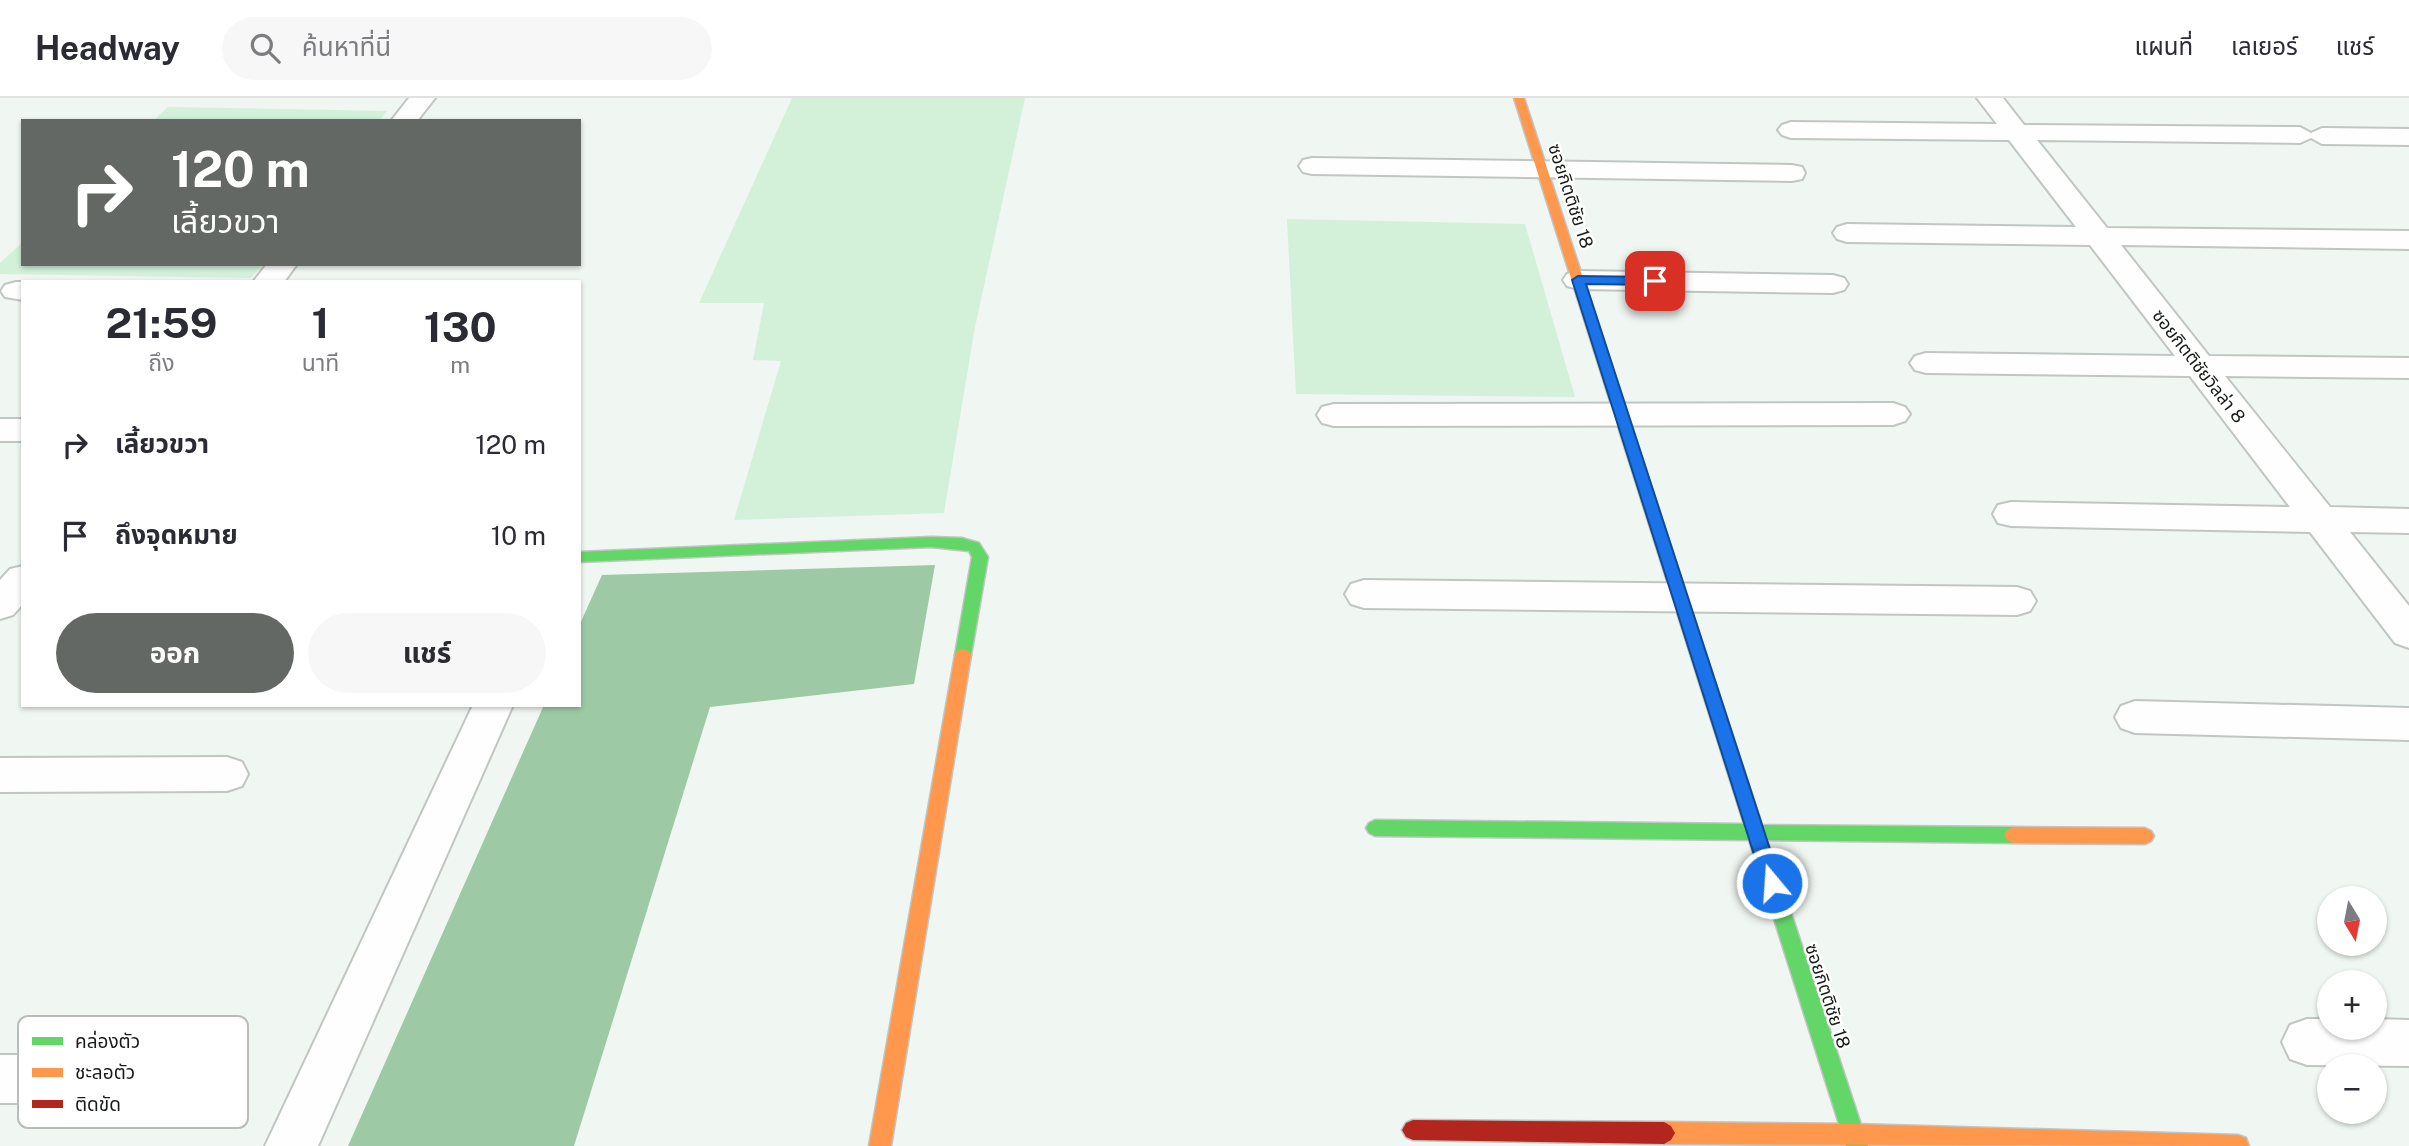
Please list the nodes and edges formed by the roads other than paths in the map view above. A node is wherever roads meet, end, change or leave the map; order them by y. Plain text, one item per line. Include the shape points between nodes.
1 (422, 98) edge
2 (1519, 98) edge
3 (1990, 98) edge
4 (406, 119) edge
5 (1791, 130) dead end
6 (2016, 132) junction
7 (2409, 137) edge
8 (1312, 166) dead end
9 (1543, 170) junction
10 (1792, 173) dead end
11 (1847, 233) dead end
12 (2096, 236) junction
13 (2409, 240) edge
14 (281, 266) edge
15 (270, 280) edge
16 (1578, 280) junction
17 (1833, 284) dead end
18 (1926, 363) dead end
19 (2200, 365) junction
20 (2409, 368) edge
21 (1622, 414) junction
22 (1893, 414) dead end
23 (1334, 415) dead end
24 (0, 430) edge
25 (21, 430) edge
26 (2011, 514) dead end
27 (2317, 519) junction
28 (2409, 521) edge
29 (581, 557) edge
30 (1364, 594) dead end
31 (1680, 597) junction
32 (2017, 601) dead end
33 (2409, 633) edge
34 (492, 707) edge
35 (2134, 718) dead end
36 (2409, 724) edge
37 (227, 774) dead end
38 (0, 775) edge
39 (1375, 828) dead end
40 (1756, 832) junction
41 (2145, 836) dead end
42 (2307, 1042) dead end
43 (2409, 1043) edge
44 (1413, 1130) dead end
45 (1855, 1140) edge
46 (291, 1146) edge
47 (880, 1146) edge
48 (2238, 1146) edge

1 - 4 street
2 - 9 street, ซอยกิตติชัย 18
3 - 6 street, ซอยกิตติชัยวิลล่า 8
5 - 6 street
6 - 7 street
6 - 12 street, ซอยกิตติชัยวิลล่า 8
8 - 9 street
9 - 10 street
9 - 16 street, ซอยกิตติชัย 18
11 - 12 street
12 - 13 street
12 - 19 street, ซอยกิตติชัยวิลล่า 8
14 - 15 street
16 - 17 street
16 - 21 street, ซอยกิตติชัย 18
18 - 19 street
19 - 20 street
19 - 27 street, ซอยกิตติชัยวิลล่า 8
21 - 22 street
21 - 23 street
21 - 31 street, ซอยกิตติชัย 18
24 - 25 street
26 - 27 street
27 - 28 street
27 - 33 street, ซอยกิตติชัยวิลล่า 8
29 - 47 street via 931,542 962,543 974,547 980,557
30 - 31 street
31 - 32 street
31 - 40 street, ซอยกิตติชัย 18
34 - 46 street
35 - 36 street
37 - 38 street
39 - 40 street
40 - 41 street
40 - 45 street, ซอยกิตติชัย 18
42 - 43 street
44 - 45 street
45 - 48 street

